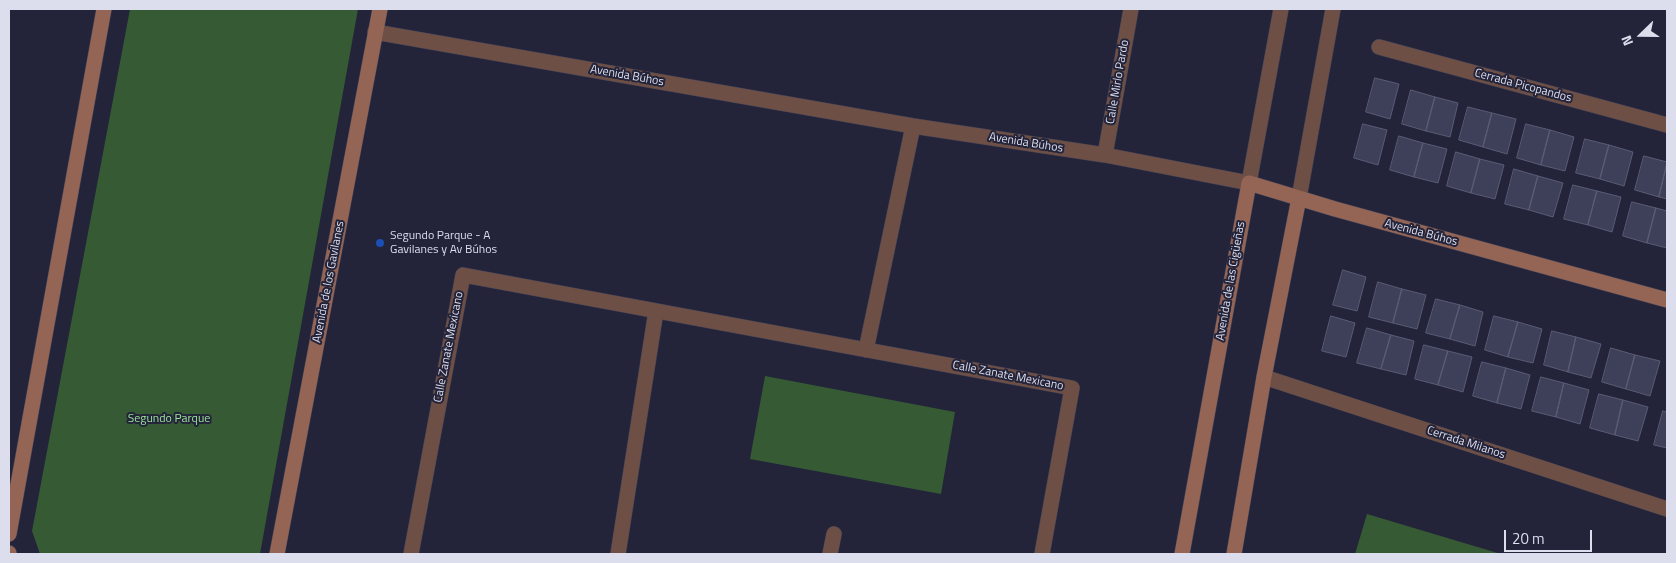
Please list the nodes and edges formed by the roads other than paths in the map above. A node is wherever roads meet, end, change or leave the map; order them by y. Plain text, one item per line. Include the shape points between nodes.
1 (104, 9) edge
2 (380, 9) edge
3 (1131, 9) edge
4 (1281, 9) edge
5 (1333, 9) edge
6 (375, 32) junction
7 (1379, 47) dead end
8 (1667, 125) edge
9 (913, 126) junction
10 (1105, 155) junction
11 (1249, 183) junction
12 (1299, 198) junction
13 (1667, 300) edge
14 (656, 311) junction
15 (866, 350) junction
16 (1264, 377) junction
17 (1667, 508) edge
18 (9, 534) edge
19 (834, 534) dead end
20 (277, 554) edge
21 (411, 554) edge
22 (618, 554) edge
23 (830, 554) edge
24 (1042, 554) edge
25 (1182, 554) edge
26 (1234, 554) edge

1 - 18 street
2 - 6 street, Avenida de los Gavilanes
3 - 10 street, Calle Mirlo Pardo
4 - 11 street, Avenida de las Cigüeñas
5 - 12 street
6 - 9 street, Avenida Búhos
6 - 20 street, Avenida de los Gavilanes
7 - 8 street, Cerrada Picopandos
9 - 10 street, Avenida Búhos
9 - 15 street
10 - 11 street, Avenida Búhos
11 - 12 street, Avenida Búhos
11 - 25 street, Avenida de las Cigüeñas
12 - 13 street, Avenida Búhos
12 - 16 street
14 - 15 street, Calle Zanate Mexicano
14 - 21 street, Calle Zanate Mexicano via 463,275
14 - 22 street
15 - 24 street, Calle Zanate Mexicano via 1072,388
16 - 17 street, Cerrada Milanos
16 - 26 street
19 - 23 street

